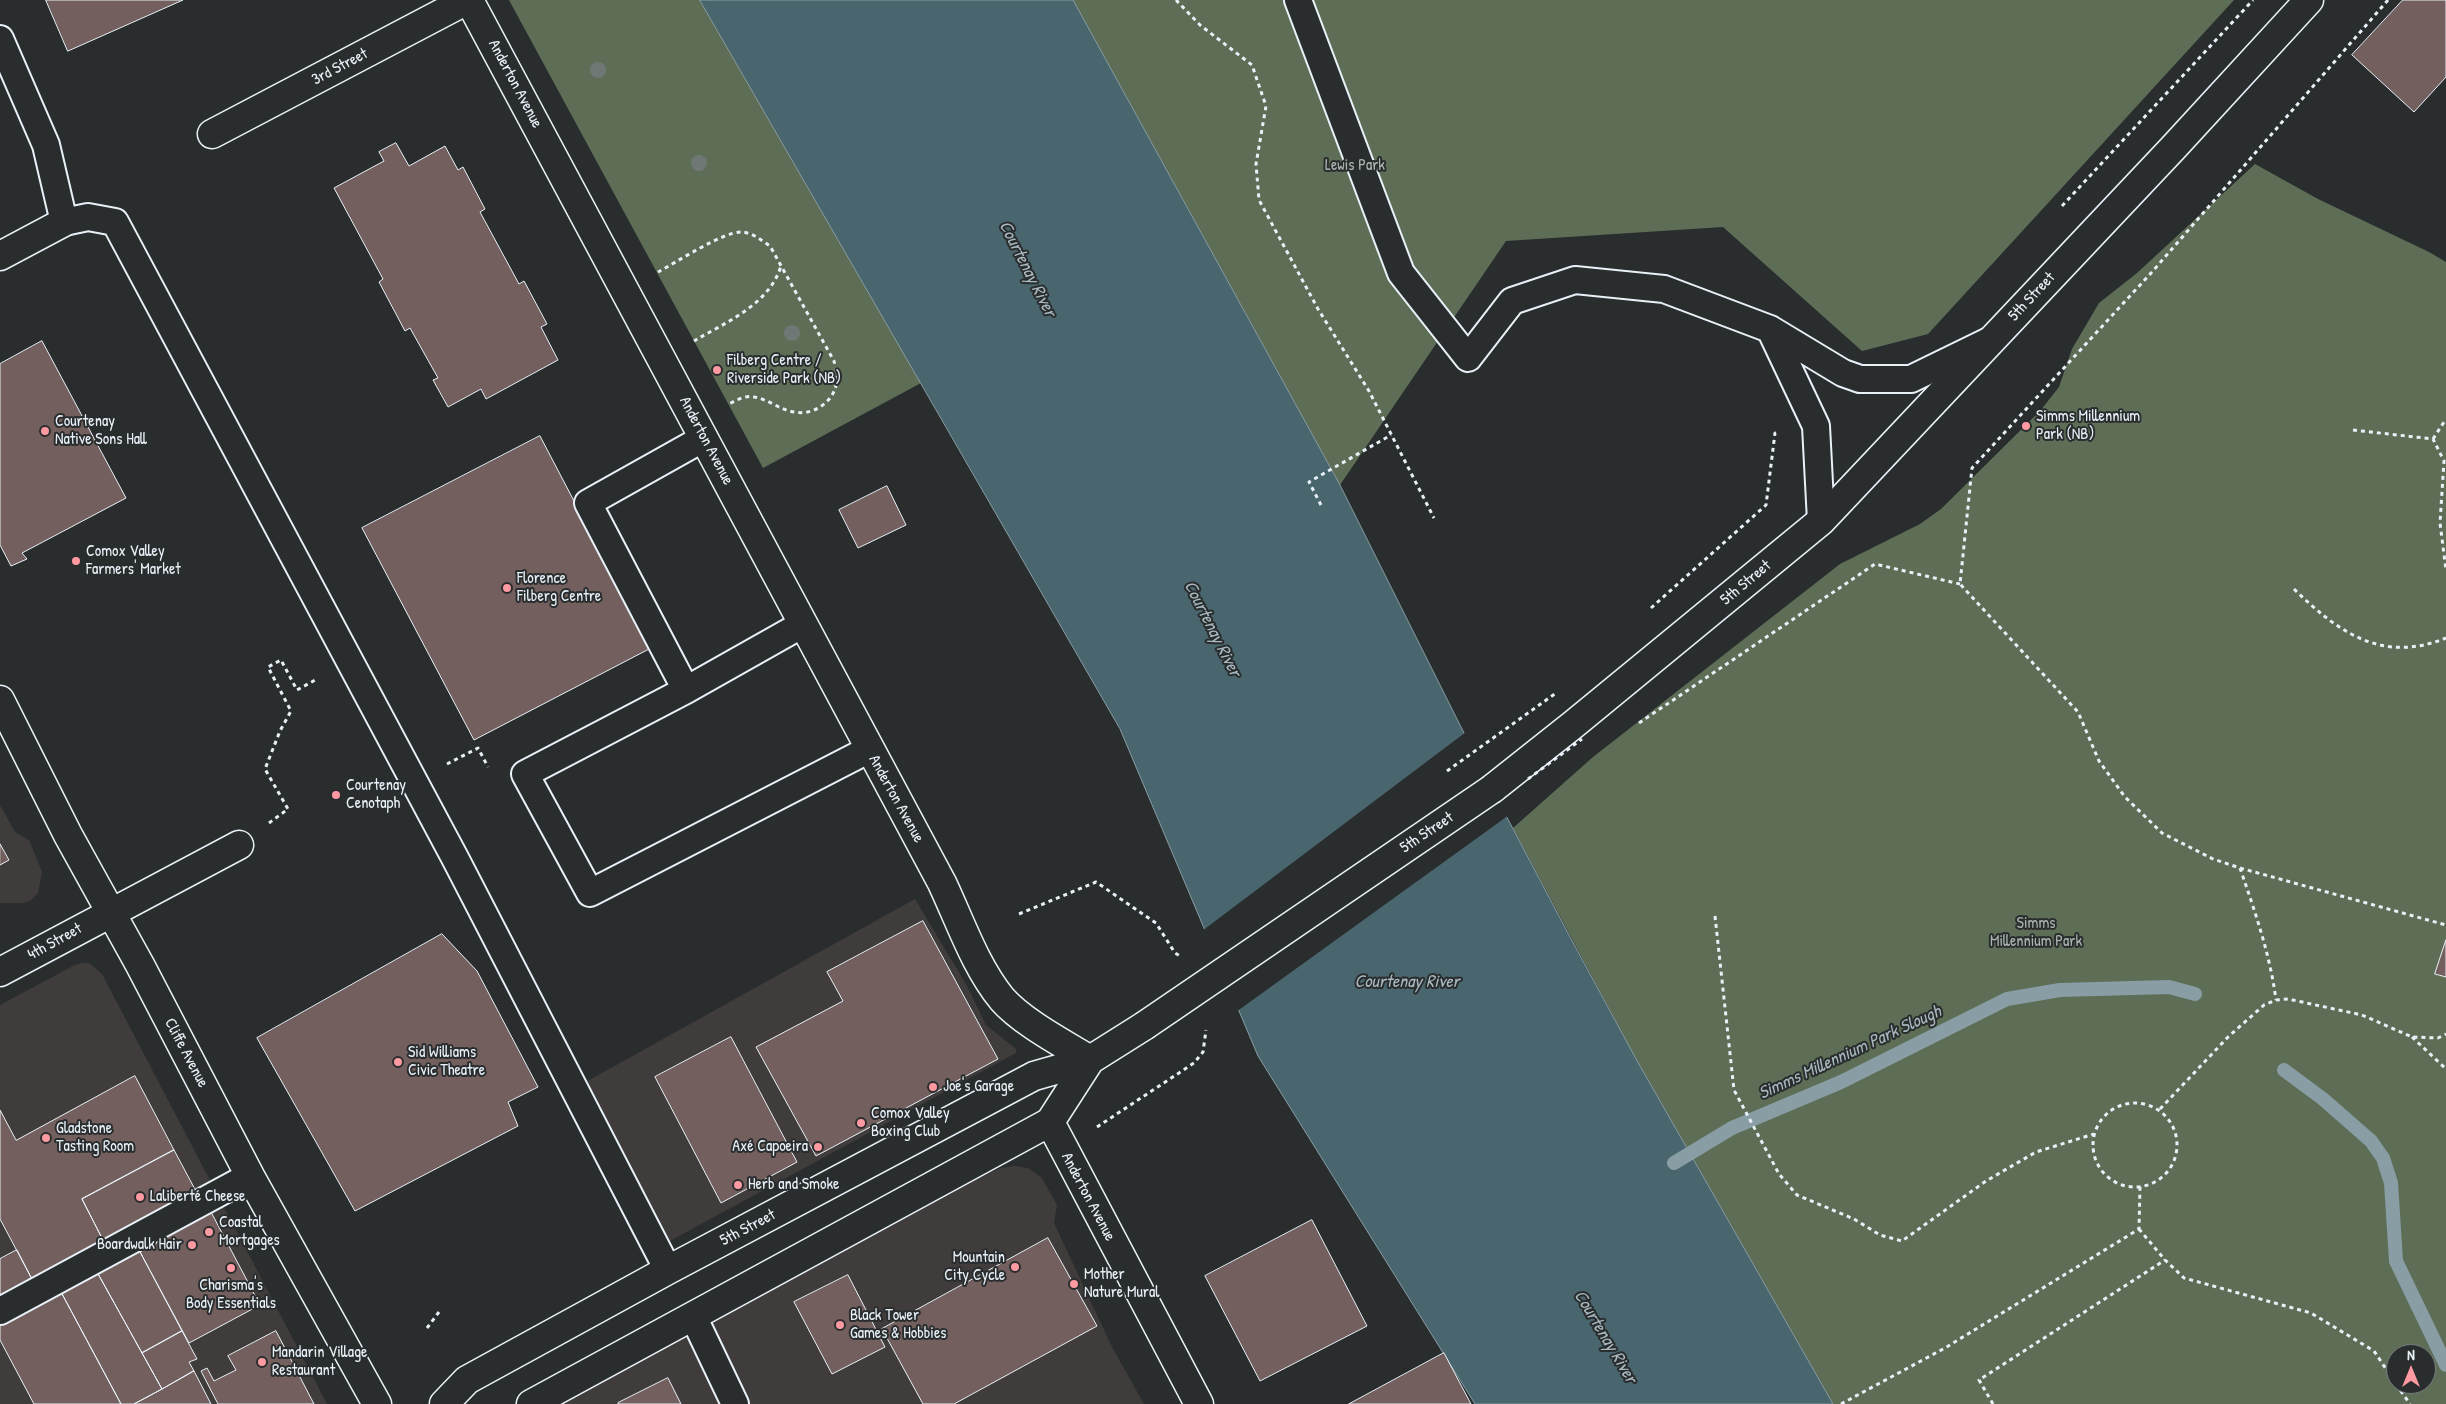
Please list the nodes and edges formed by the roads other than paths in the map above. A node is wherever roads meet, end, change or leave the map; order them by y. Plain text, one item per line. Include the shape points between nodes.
1 (468, 0) edge
2 (1298, 0) edge
3 (2310, 0) edge
4 (0, 39) edge
5 (212, 134) dead end
6 (64, 222) junction
7 (0, 256) edge
8 (1770, 329) junction
9 (1992, 339) junction
10 (699, 429) junction
11 (1821, 521) junction
12 (803, 624) junction
13 (686, 690) junction
14 (0, 700) edge
15 (870, 749) junction
16 (239, 845) road end
17 (110, 912) junction
18 (0, 972) edge
19 (1090, 1060) junction
20 (1050, 1122) junction
21 (250, 1176) junction
22 (668, 1270) junction
23 (0, 1311) edge
24 (692, 1316) junction
25 (377, 1404) edge
26 (444, 1404) edge
27 (532, 1404) edge
28 (735, 1404) edge
29 (1199, 1404) edge

1 - 5 street, 3rd Street
1 - 10 street, Anderton Avenue
2 - 8 lane via 1401,273 1468,358 1512,301 1574,280 1664,289
3 - 9 street, 5th Street
4 - 6 lane via 46,145
6 - 7 street
6 - 22 lane via 88,217 115,222 455,858
8 - 9 lane via 1843,373 1860,379 1911,378
8 - 11 lane via 1816,426
9 - 11 street, 5th Street
10 - 12 street, Anderton Avenue
10 - 13 lane via 588,502
11 - 19 street, 5th Street, bridge via 1580,736 1492,789
12 - 13 lane
12 - 15 street, Anderton Avenue
13 - 15 lane via 525,774 590,893
14 - 17 street, Cliffe Avenue
15 - 19 street, Anderton Avenue via 942,883 985,974 1003,1000 1037,1027
16 - 17 street, 4th Street
17 - 18 street, 4th Street
17 - 21 street, Cliffe Avenue
19 - 20 street, 5th Street
19 - 22 street, 5th Street via 1034,1076
20 - 24 street, 5th Street
20 - 29 street, Anderton Avenue
21 - 23 lane
21 - 25 street, Cliffe Avenue
22 - 26 street, 5th Street via 467,1380
24 - 27 street, 5th Street
24 - 28 lane

